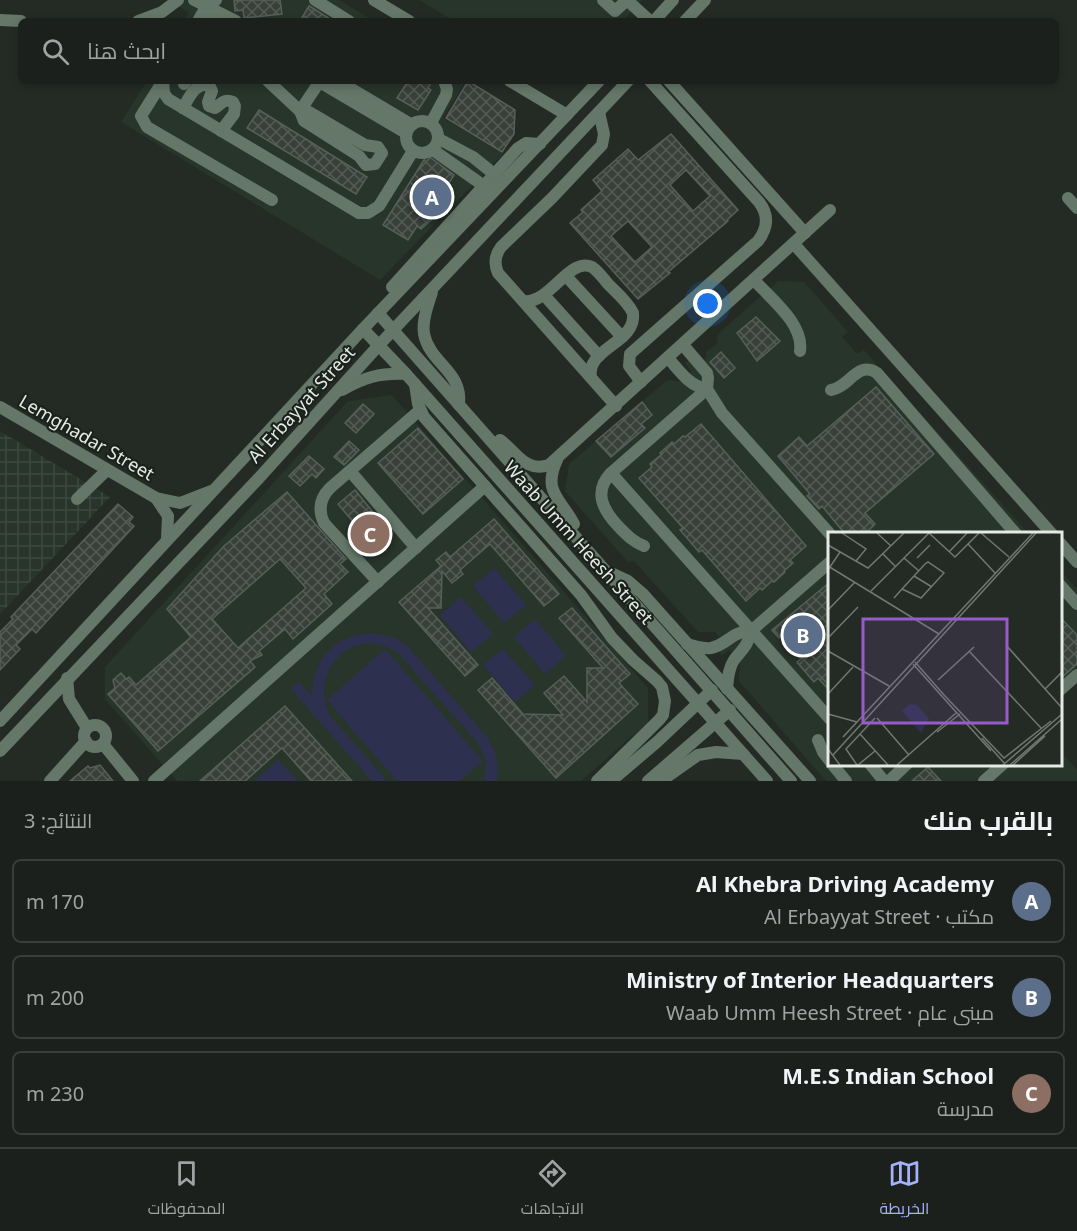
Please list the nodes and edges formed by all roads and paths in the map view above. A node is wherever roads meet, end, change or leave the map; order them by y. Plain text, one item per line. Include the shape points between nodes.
1 (178, 0) edge
2 (194, 0) edge
3 (315, 0) edge
4 (376, 0) edge
5 (603, 0) edge
6 (627, 0) edge
7 (673, 0) edge
8 (705, 0) edge
9 (211, 4) edge
10 (146, 18) edge
11 (200, 18) edge
12 (212, 18) edge
13 (231, 18) edge
14 (344, 18) edge
15 (405, 18) edge
16 (648, 18) edge
17 (655, 18) edge
18 (688, 18) edge
19 (0, 20) edge
20 (18, 21) edge
21 (161, 84) edge
22 (163, 84) edge
23 (271, 84) edge
24 (317, 84) edge
25 (325, 84) edge
26 (342, 84) edge
27 (445, 84) edge
28 (515, 84) edge
29 (596, 84) edge
30 (625, 84) edge
31 (654, 84) edge
32 (672, 84) edge
33 (183, 108) junction
34 (300, 111) junction
35 (599, 112) junction
36 (567, 115) junction
37 (431, 123) junction
38 (409, 129) junction
39 (221, 131) junction
40 (436, 144) junction
41 (540, 144) junction
42 (413, 151) junction
43 (494, 174) junction
44 (484, 186) junction
45 (1068, 198) dead end
46 (272, 200) dead end
47 (1077, 208) edge
48 (830, 210) dead end
49 (805, 233) junction
50 (794, 244) junction
51 (566, 276) junction
52 (754, 280) junction
53 (433, 288) junction
54 (544, 295) junction
55 (523, 301) junction
56 (378, 313) junction
57 (363, 329) junction
58 (393, 330) junction
59 (622, 337) junction
60 (379, 345) junction
61 (683, 345) junction
62 (800, 351) dead end
63 (600, 356) junction
64 (668, 358) junction
65 (406, 374) junction
66 (591, 377) junction
67 (641, 382) junction
68 (415, 384) junction
69 (707, 389) junction
70 (831, 390) dead end
71 (333, 395) junction
72 (459, 405) junction
73 (0, 406) edge
74 (616, 406) junction
75 (420, 410) junction
76 (487, 436) junction
77 (558, 459) junction
78 (107, 470) junction
79 (350, 471) junction
80 (611, 473) junction
81 (485, 486) junction
82 (216, 489) junction
83 (156, 498) junction
84 (77, 499) dead end
85 (520, 503) junction
86 (509, 514) junction
87 (828, 532) edge
88 (1014, 532) edge
89 (1050, 532) edge
90 (578, 538) junction
91 (167, 539) junction
92 (1062, 545) edge
93 (644, 546) dead end
94 (416, 548) junction
95 (1077, 562) edge
96 (828, 564) edge
97 (607, 570) junction
98 (378, 582) junction
99 (1062, 587) edge
100 (1077, 604) edge
101 (751, 631) junction
102 (687, 644) junction
103 (1077, 675) edge
104 (68, 678) junction
105 (1062, 688) edge
106 (727, 689) junction
107 (712, 690) junction
108 (698, 703) junction
109 (730, 710) junction
110 (828, 717) edge
111 (0, 722) edge
112 (716, 723) junction
113 (87, 728) junction
114 (818, 740) dead end
115 (86, 741) junction
116 (103, 744) junction
117 (0, 751) edge
118 (743, 754) junction
119 (828, 758) edge
120 (833, 766) edge
121 (871, 766) edge
122 (906, 766) edge
123 (1002, 766) edge
124 (50, 781) edge
125 (133, 781) edge
126 (154, 781) edge
127 (597, 781) edge
128 (611, 781) edge
129 (648, 781) edge
130 (661, 781) edge
131 (767, 781) edge
132 (791, 781) edge
133 (810, 781) edge
134 (846, 781) edge
135 (887, 781) edge
136 (984, 781) edge

1 - 10 street
2 - 9 street
3 - 14 street
4 - 15 street
5 - 6 street via 617,11
6 - 16 street
7 - 17 street
8 - 18 street
9 - 11 street
9 - 12 street via 209,15
9 - 13 street
19 - 20 street
21 - 46 street via 142,112 147,127
22 - 33 street via 168,99
23 - 34 street
24 - 34 street
25 - 38 street
26 - 38 street
27 - 37 street via 446,94
28 - 36 street
29 - 36 street, Al Erbayyat Street
30 - 35 street, Al Erbayyat Street
31 - 67 street via 759,202 766,223 758,240 630,354 629,366
32 - 49 street
33 - 39 street
33 - 39 street via 198,86 209,85 209,106 215,108 227,100 235,106 234,114
34 - 34 street via 304,121 359,156 366,165 375,164 381,157 378,147 365,145 309,112
35 - 53 street, Al Erbayyat Street
35 - 55 street via 604,138 600,148 501,246 497,255 498,273
36 - 41 street, Al Erbayyat Street
37 - 38 street via 421,121
37 - 40 street via 437,130
38 - 42 street via 407,143
39 - 42 street via 359,213 379,206
40 - 42 street via 423,153
40 - 43 street via 473,157
40 - 44 street
41 - 43 street via 522,145
41 - 56 street, Al Erbayyat Street
43 - 44 street
44 - 56 street via 382,299
45 - 47 street
48 - 49 street
49 - 50 street
50 - 52 street
50 - 89 street
51 - 54 street
51 - 59 street
51 - 59 street via 583,265 592,267 603,278 633,313 631,328
52 - 61 street
52 - 62 street via 798,329
53 - 58 street, Al Erbayyat Street
53 - 72 street via 424,334 431,350 455,379
54 - 55 street
54 - 63 street
55 - 66 street
56 - 57 street, Al Erbayyat Street
56 - 58 street, Waab Umm Heesh Street
57 - 60 street, Waab Umm Heesh Street
57 - 82 street, Al Erbayyat Street
58 - 60 street, Al Erbayyat Street
58 - 72 street, Waab Umm Heesh Street
59 - 63 street
60 - 65 street, Waab Umm Heesh Street
60 - 71 street, Al Erbayyat Street
61 - 64 street
61 - 69 street via 707,373
63 - 66 street via 591,367
64 - 67 street
64 - 69 street via 688,381
65 - 68 street, Waab Umm Heesh Street
65 - 71 street via 369,376
66 - 74 street
67 - 74 street
68 - 75 street
68 - 85 street, Waab Umm Heesh Street
69 - 80 street
69 - 87 street via 722,413
70 - 88 street via 862,370 877,374
71 - 104 street, Al Erbayyat Street
72 - 76 street, Waab Umm Heesh Street
73 - 78 street, Lemghadar Street
74 - 77 street
75 - 79 street
75 - 81 street
76 - 77 street via 500,440 530,466 544,466
76 - 90 street, Waab Umm Heesh Street
77 - 90 street via 551,487 574,524
78 - 83 street, Lemghadar Street
78 - 84 street
79 - 94 street
79 - 98 street via 326,493 321,504 322,517
80 - 93 street via 602,489 604,508 630,538
80 - 101 street
81 - 86 street
81 - 94 street
82 - 83 street, Lemghadar Street via 180,503
82 - 91 street, Al Erbayyat Street
83 - 91 street, Lemghadar Street via 168,516
85 - 86 street
85 - 108 street, Waab Umm Heesh Street
86 - 127 street via 581,595 612,638 657,681 664,694 659,720
90 - 97 street, Waab Umm Heesh Street
91 - 111 street, Al Erbayyat Street
92 - 95 street
94 - 98 street
96 - 101 street
97 - 102 street, Waab Umm Heesh Street via 635,586
97 - 107 street, Waab Umm Heesh Street
98 - 126 street
99 - 100 street
101 - 102 street via 739,632 714,647
101 - 106 street via 748,643 729,670
101 - 110 street
102 - 106 street, Waab Umm Heesh Street
103 - 105 street
104 - 113 street via 69,699
104 - 117 street, Al Erbayyat Street
106 - 133 street, Waab Umm Heesh Street
107 - 108 street
107 - 109 street, Waab Umm Heesh Street
108 - 112 street, Waab Umm Heesh Street
108 - 128 street
109 - 112 street
109 - 132 street, Waab Umm Heesh Street
112 - 118 street, Waab Umm Heesh Street
112 - 129 street
113 - 115 street
113 - 116 street via 103,728
114 - 119 street
115 - 116 street via 94,746
115 - 124 street
116 - 125 street
118 - 130 street via 698,755
118 - 131 street, Waab Umm Heesh Street
120 - 134 street
121 - 135 street
122 - 135 street
123 - 136 street

